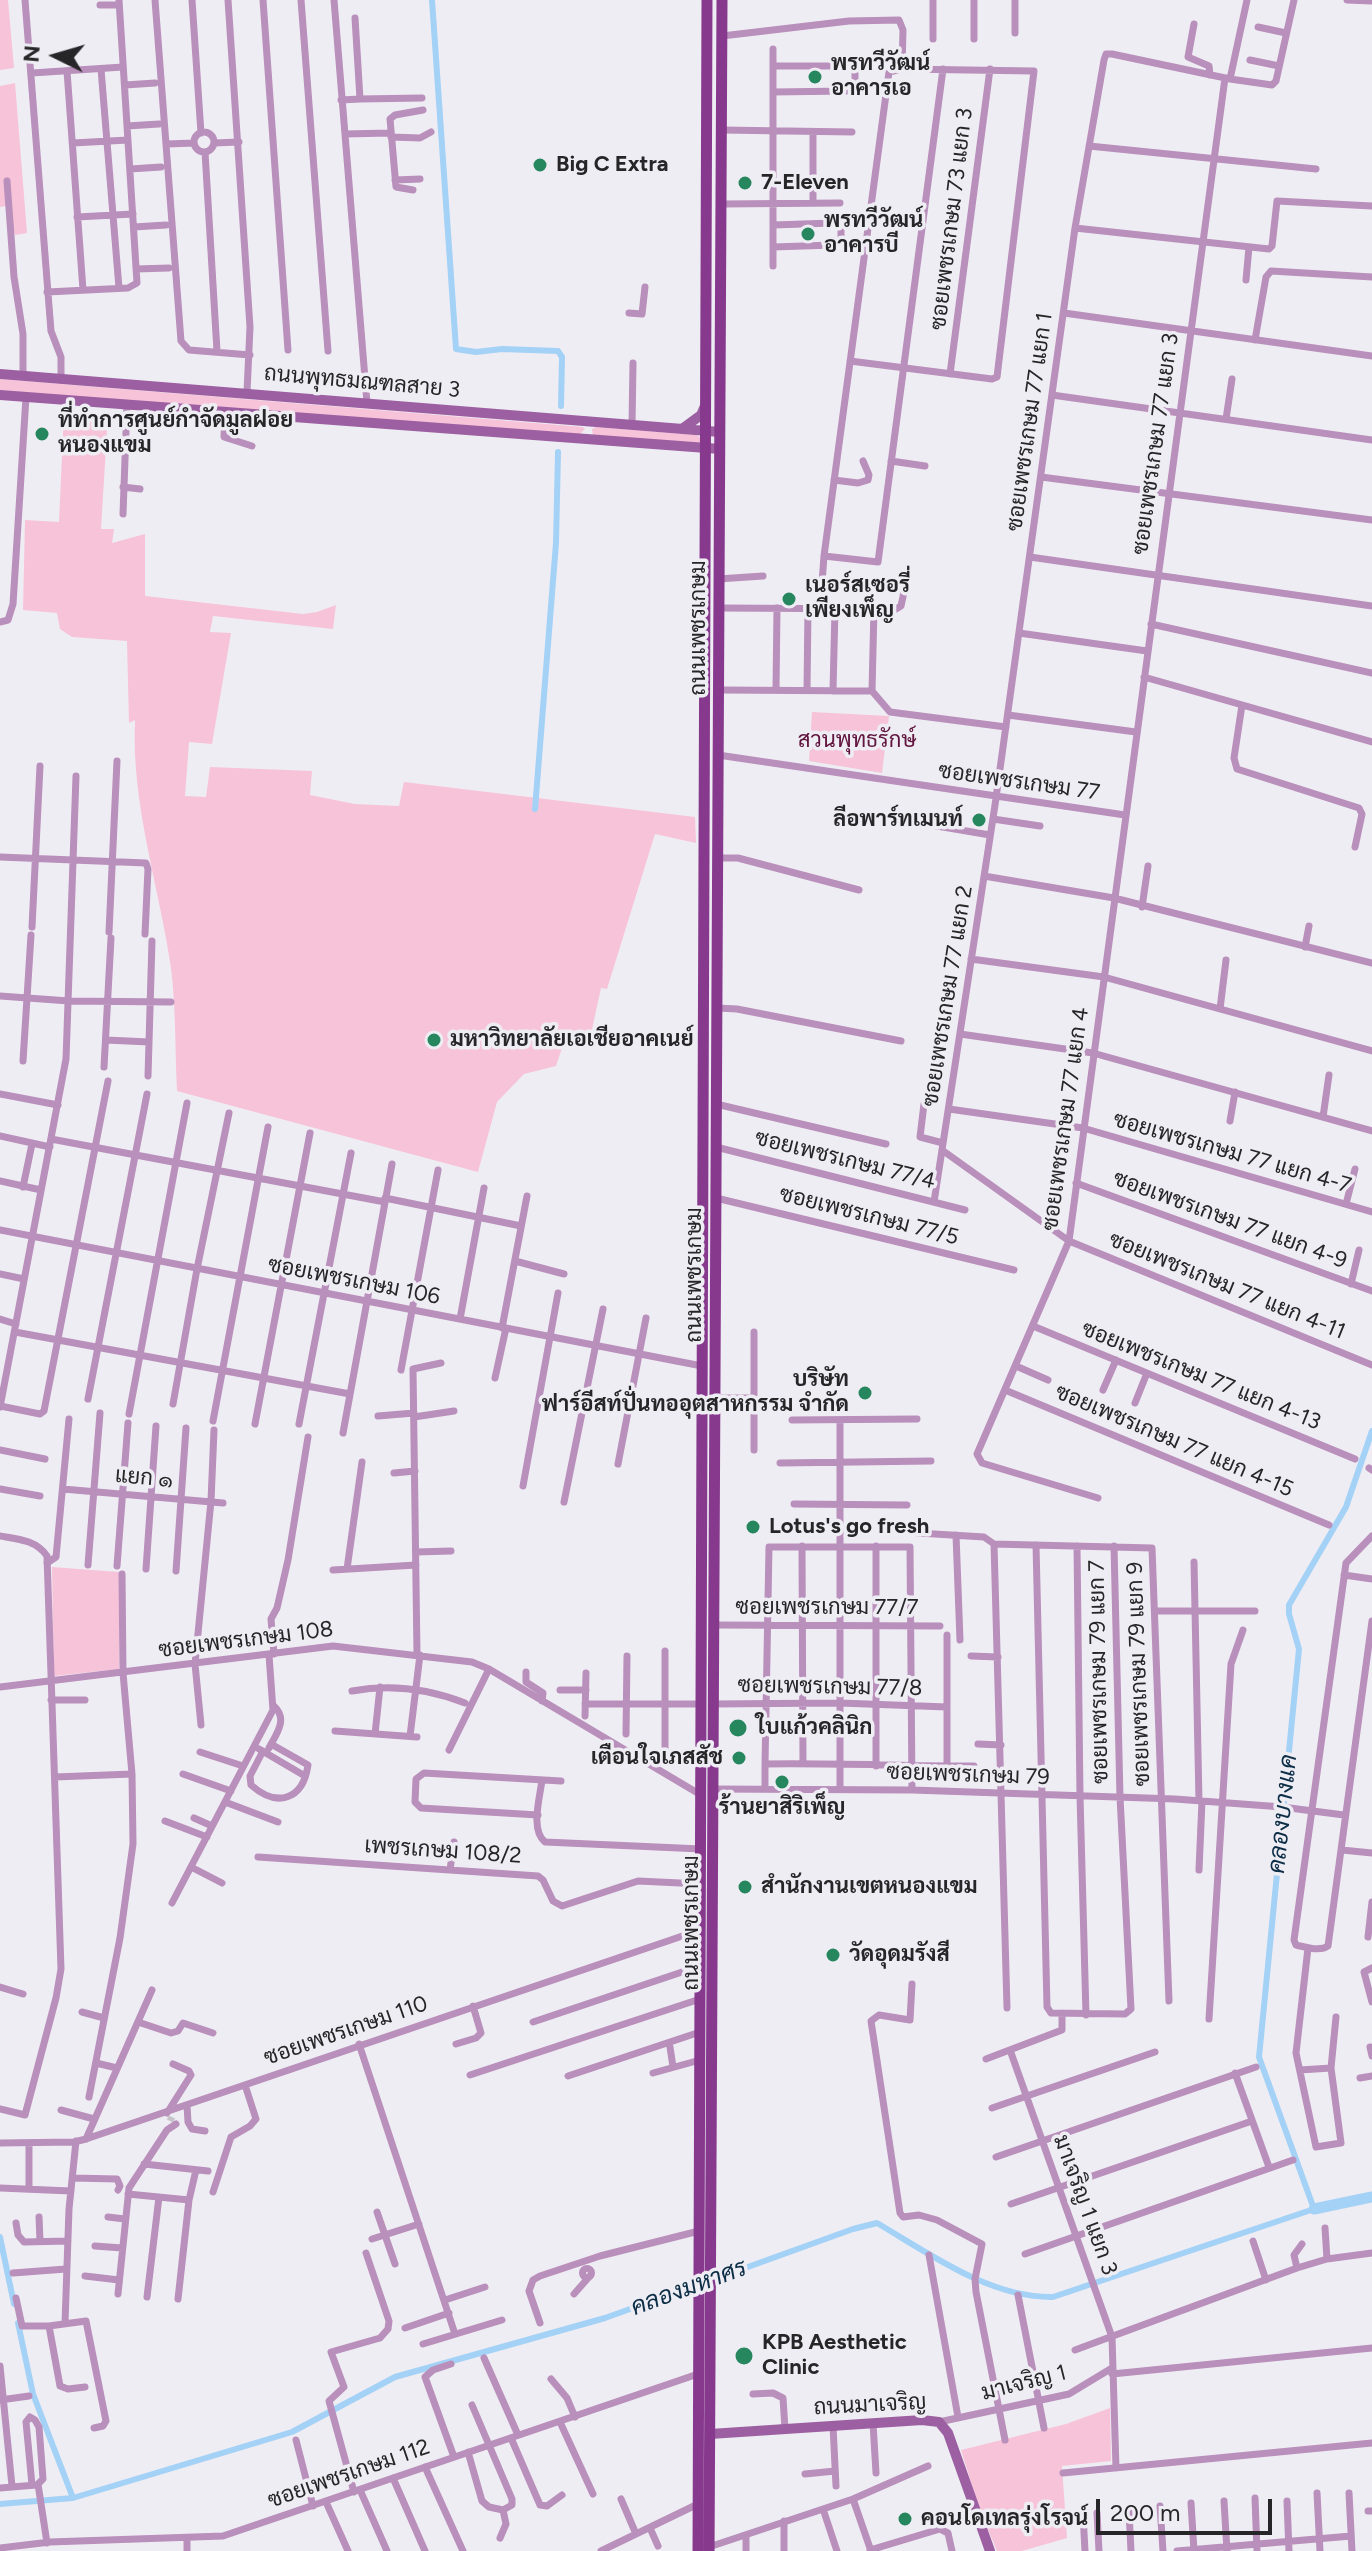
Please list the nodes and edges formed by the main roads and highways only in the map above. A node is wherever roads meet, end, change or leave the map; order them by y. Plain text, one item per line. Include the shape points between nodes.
1 (707, 0) edge
2 (722, 0) edge
3 (0, 374) edge
4 (0, 395) edge
5 (706, 403) junction
6 (581, 421) junction
7 (682, 429) junction
8 (706, 432) junction
9 (720, 432) junction
10 (580, 440) junction
11 (677, 448) junction
12 (706, 448) junction
13 (720, 449) junction
14 (706, 472) junction
15 (704, 823) junction
16 (718, 823) junction
17 (703, 1145) junction
18 (716, 1147) junction
19 (707, 1704) junction
20 (707, 1792) junction
21 (706, 2032) junction
22 (705, 2281) junction
23 (705, 2434) junction
24 (705, 2550) edge
25 (990, 2551) edge

1 - 5 main road, ถนนเพชรเกษม
2 - 9 main road, ถนนเพชรเกษม
3 - 6 main road, ถนนพุทธมณฑลสาย 3
4 - 10 main road, ถนนพุทธมณฑลสาย 3
5 - 7 main road via 701,415
5 - 8 main road, ถนนเพชรเกษม
6 - 7 main road, ถนนพุทธมณฑลสาย 3
6 - 10 main road via 588,436
7 - 8 main road, ถนนพุทธมณฑลสาย 3
8 - 9 main road, ถนนพุทธมณฑลสาย 3
8 - 12 main road, ถนนเพชรเกษม
9 - 13 main road, ถนนเพชรเกษม
10 - 11 main road, ถนนพุทธมณฑลสาย 3
11 - 12 main road, ถนนพุทธมณฑลสาย 3
11 - 14 main road via 701,459
12 - 13 main road, ถนนพุทธมณฑลสาย 3
12 - 14 main road, ถนนเพชรเกษม
13 - 16 main road, ถนนเพชรเกษม
14 - 15 main road, ถนนเพชรเกษม
15 - 16 main road
15 - 17 main road, ถนนเพชรเกษม
16 - 18 main road, ถนนเพชรเกษม
17 - 18 main road
17 - 19 main road, ถนนเพชรเกษม
18 - 19 main road, ถนนเพชรเกษม via 713,1625
19 - 20 main road, ถนนเพชรเกษม
20 - 21 main road, ถนนเพชรเกษม
20 - 21 main road, ถนนเพชรเกษม via 700,1930 700,1999
21 - 22 main road, ถนนเพชรเกษม
21 - 22 main road, ถนนเพชรเกษม via 700,2060 699,2231
22 - 23 main road, ถนนเพชรเกษม
22 - 23 main road, ถนนเพชรเกษม via 698,2374
23 - 24 main road, ถนนเพชรเกษม
23 - 24 main road, ถนนเพชรเกษม via 698,2504
23 - 25 main road, ถนนมาเจริญ via 939,2422 948,2433

